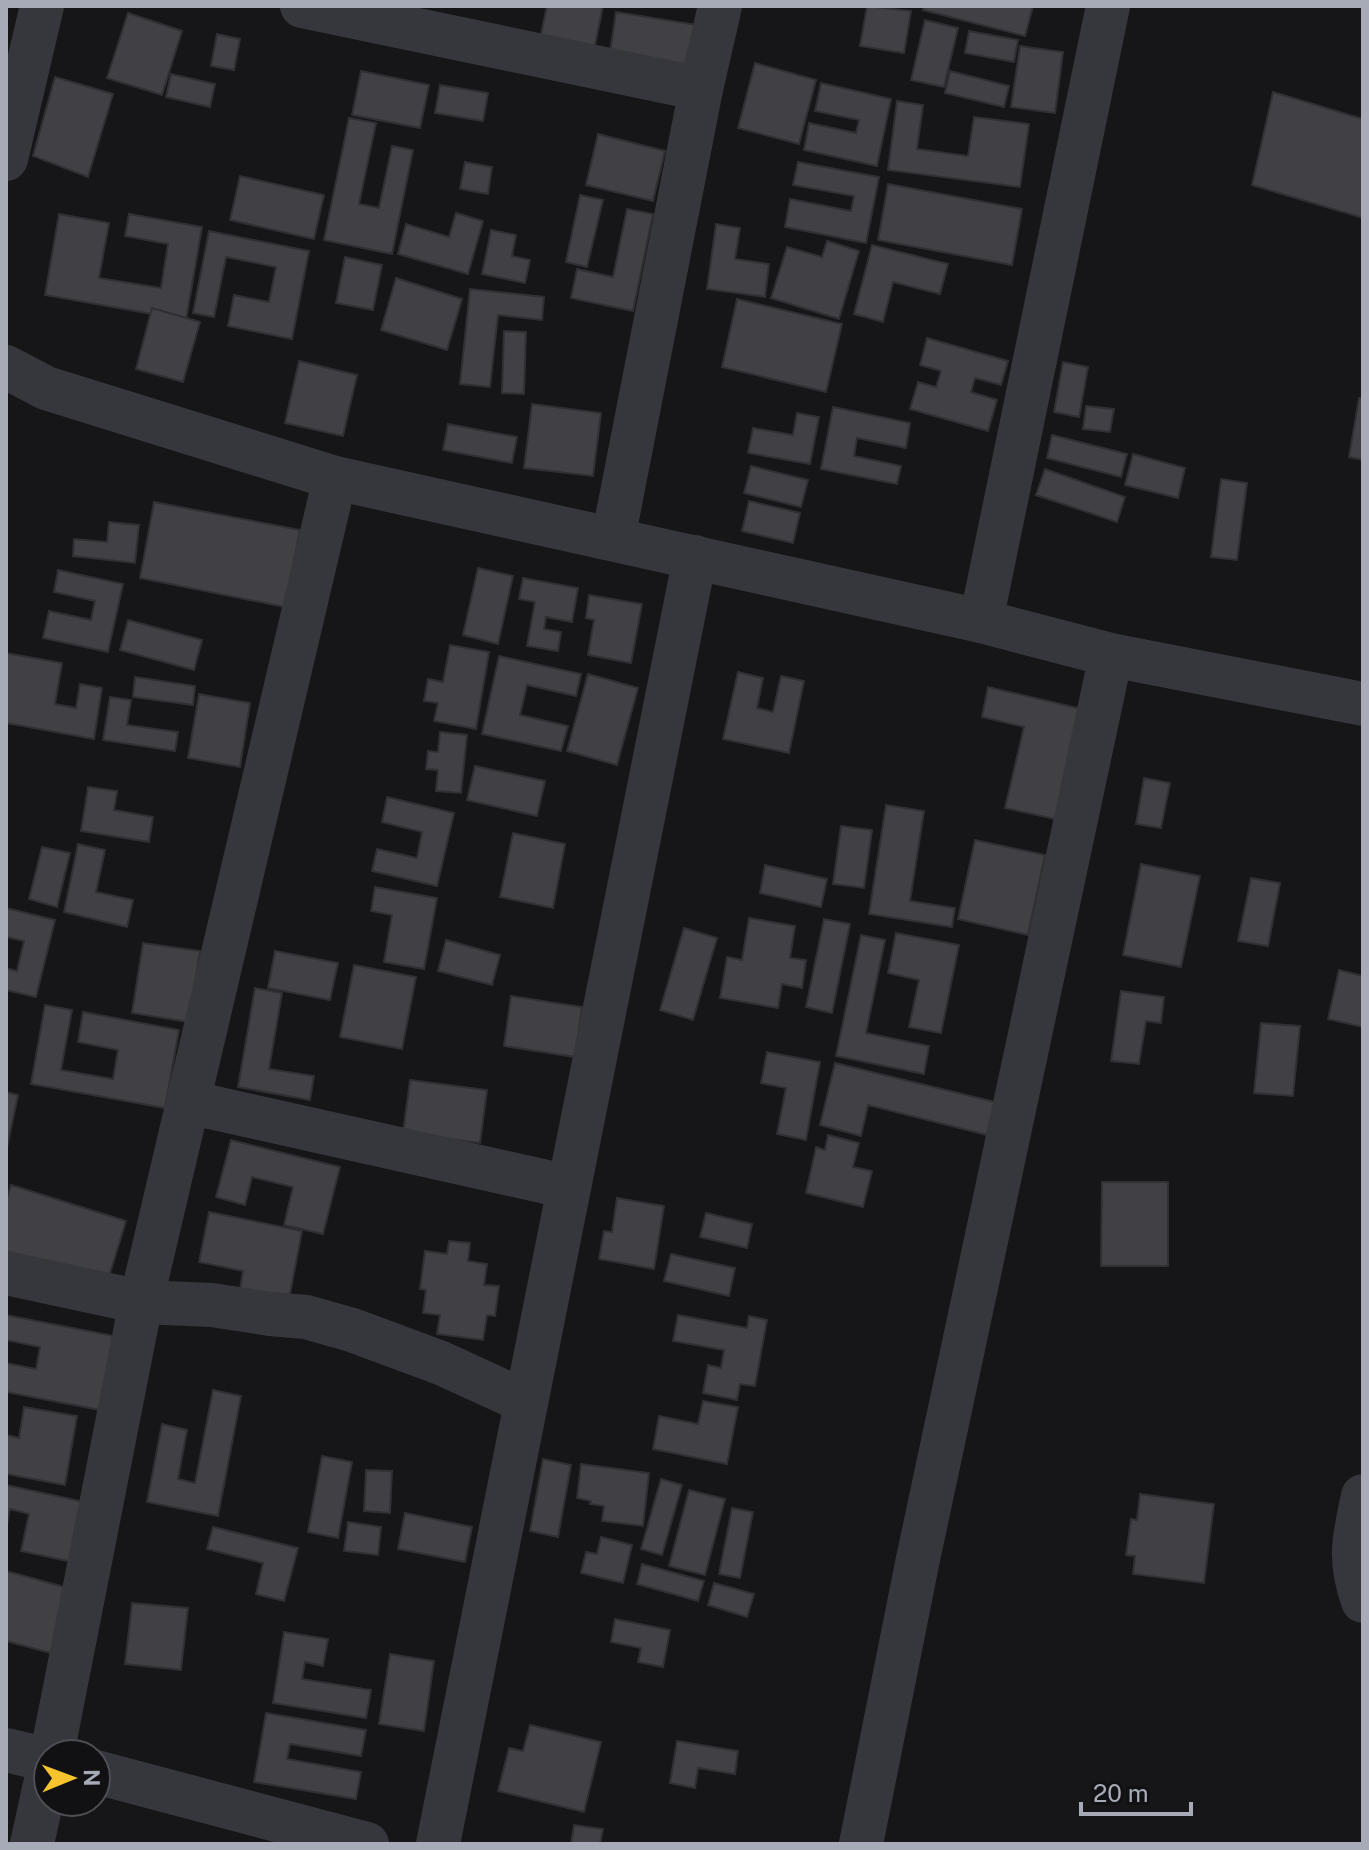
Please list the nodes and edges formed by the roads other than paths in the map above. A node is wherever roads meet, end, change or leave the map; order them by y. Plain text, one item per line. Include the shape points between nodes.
1 (42, 6) edge
2 (302, 6) edge
3 (720, 6) edge
4 (1108, 6) edge
5 (701, 89) junction
6 (6, 159) edge
7 (6, 367) edge
8 (335, 478) junction
9 (613, 539) junction
10 (695, 557) junction
11 (981, 621) junction
12 (1111, 655) junction
13 (1363, 704) edge
14 (188, 1102) junction
15 (569, 1187) junction
16 (6, 1273) edge
17 (141, 1302) junction
18 (526, 1402) junction
19 (1363, 1496) edge
20 (1363, 1601) edge
21 (55, 1738) edge
22 (6, 1750) edge
23 (32, 1756) edge
24 (112, 1776) edge
25 (38, 1818) edge
26 (32, 1844) edge
27 (367, 1844) edge
28 (438, 1844) edge
29 (861, 1844) edge

1 - 6 street
2 - 5 street
3 - 5 street
4 - 11 street
5 - 9 street
7 - 8 street via 46,388
8 - 9 street
8 - 14 street
9 - 10 street
10 - 11 street
10 - 15 street
11 - 12 street
12 - 13 street
12 - 29 street
14 - 15 street
14 - 17 street
15 - 18 street
16 - 17 street
17 - 18 street via 306,1317 441,1363
17 - 21 street
18 - 28 street
19 - 20 street via 1353,1556
22 - 23 street
24 - 27 street
25 - 26 street

